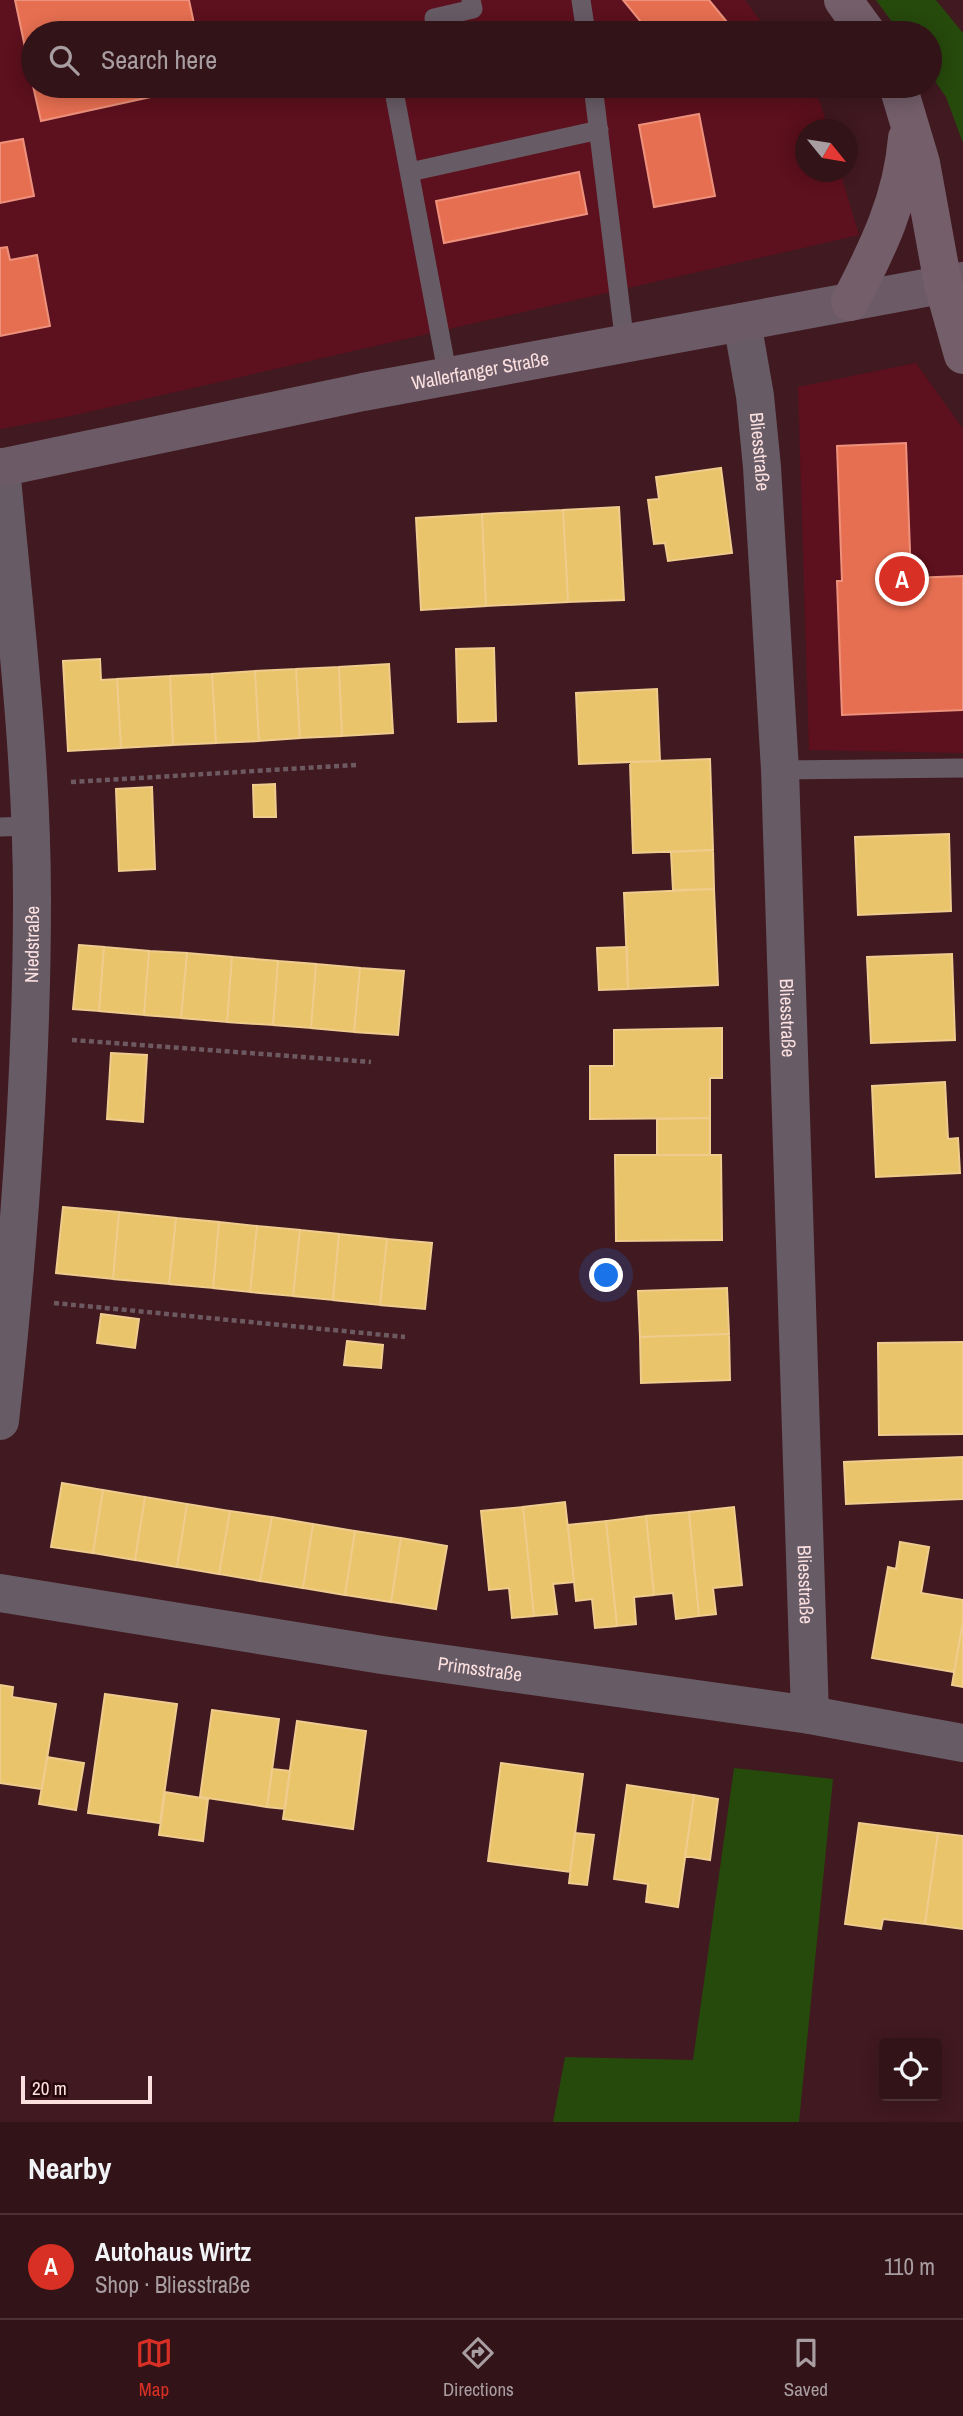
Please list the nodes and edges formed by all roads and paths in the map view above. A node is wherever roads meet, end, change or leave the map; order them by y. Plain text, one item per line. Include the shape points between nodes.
1 (471, 0) edge
2 (581, 0) edge
3 (843, 0) edge
4 (434, 21) edge
5 (584, 21) edge
6 (858, 21) edge
7 (395, 98) edge
8 (594, 98) edge
9 (904, 102) edge
10 (598, 130) junction
11 (410, 172) junction
12 (953, 283) edge
13 (850, 302) junction
14 (742, 322) junction
15 (625, 344) junction
16 (963, 355) edge
17 (448, 377) junction
18 (0, 468) edge
19 (356, 765) dead end
20 (963, 768) edge
21 (780, 770) junction
22 (27, 784) junction
23 (14, 827) edge
24 (29, 1037) junction
25 (371, 1062) dead end
26 (13, 1299) junction
27 (405, 1337) dead end
28 (0, 1421) edge
29 (0, 1593) edge
30 (810, 1715) junction
31 (963, 1743) edge

1 - 4 lane via 473,9
2 - 5 lane
3 - 6 highway
7 - 11 lane
8 - 10 lane
9 - 12 highway
9 - 13 highway via 906,158 899,190 883,239
10 - 11 lane
10 - 15 lane
11 - 17 lane
12 - 13 main road, Wallerfanger Straße
12 - 16 highway
13 - 14 main road, Wallerfanger Straße
14 - 15 main road, Wallerfanger Straße
14 - 21 street, Bliesstraße via 762,467
15 - 17 main road, Wallerfanger Straße
17 - 18 main road, Wallerfanger Straße
18 - 22 street, Niedstraße
19 - 22 path
20 - 21 lane
21 - 30 street, Bliesstraße
22 - 23 street, Niedstraße
23 - 24 street, Niedstraße via 32,898
24 - 25 path
24 - 26 street, Niedstraße
26 - 27 path
26 - 28 street, Niedstraße
29 - 30 street, Primsstraße via 382,1655
30 - 31 street, Primsstraße

